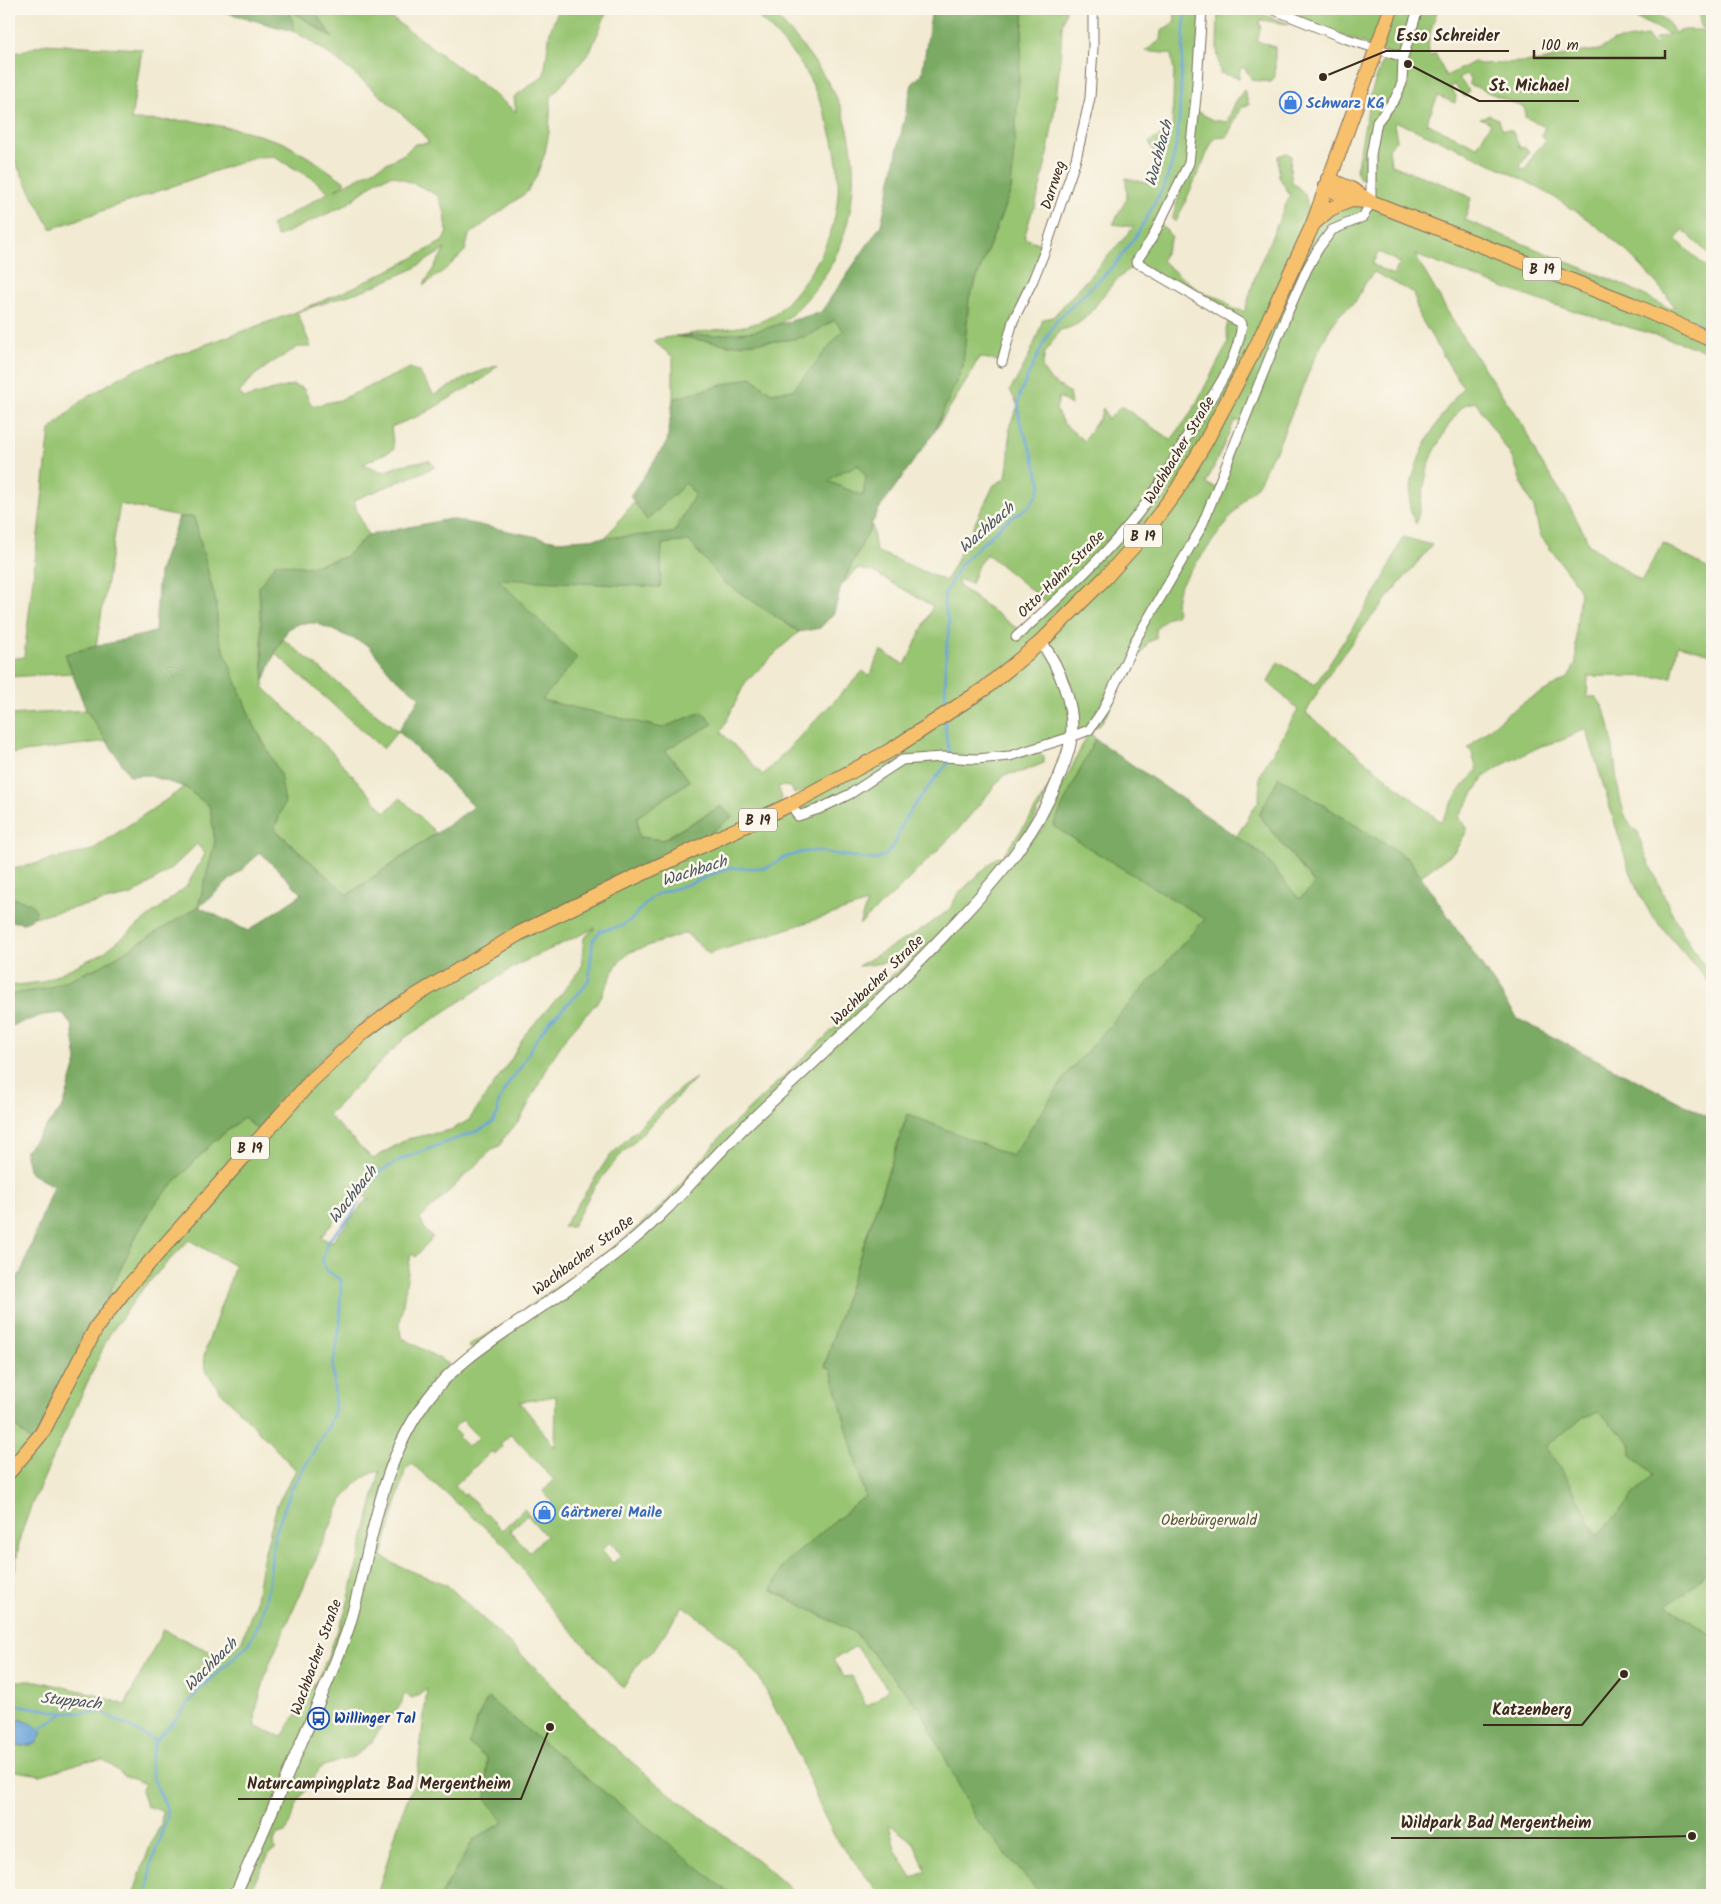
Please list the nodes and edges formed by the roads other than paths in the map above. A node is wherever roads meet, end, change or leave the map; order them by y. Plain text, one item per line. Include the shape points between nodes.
1 (1093, 9) edge
2 (1202, 9) edge
3 (1272, 9) edge
4 (1391, 9) edge
5 (1418, 9) edge
6 (1376, 48) junction
7 (1403, 57) junction
8 (1337, 154) junction
9 (1327, 183) junction
10 (1351, 194) junction
11 (1371, 202) junction
12 (1312, 224) junction
13 (1712, 340) edge
14 (1002, 362) dead end
15 (1016, 637) dead end
16 (1041, 642) junction
17 (1072, 737) junction
18 (791, 804) junction
19 (9, 1472) edge
20 (235, 1895) edge

1 - 14 street, Darrweg via 1090,98 1076,159 1034,280 1013,321
2 - 15 street, Otto-Hahn-Straße via 1189,163 1152,238 1136,262 1242,324 1240,342 1230,367 1186,436 1160,485 1098,562
3 - 6 street
4 - 6 main road, Wachbacher Straße
5 - 7 street
6 - 7 street
6 - 8 main road, Wachbacher Straße
7 - 11 street via 1402,83 1395,99 1377,122 1371,154
8 - 9 main road, Wachbacher Straße
8 - 10 main road via 1339,173
9 - 10 main road, B 19
9 - 12 main road, Wachbacher Straße / B 19
10 - 11 main road, B 19
10 - 12 main road, B 19
11 - 13 main road, B 19 via 1630,304
11 - 17 street via 1363,217 1332,230 1318,249 1287,314 1201,528 1135,641 1103,710 1089,730
12 - 16 main road, Wachbacher Straße / B 19 via 1242,376 1177,490 1105,578
16 - 17 street, Wachbacher Straße via 1060,675 1071,716
16 - 18 main road, B 19 via 984,689 937,721
17 - 18 street via 1010,756 902,760 850,794 819,809 798,816
17 - 20 street, Wachbacher Straße via 1053,792 1022,846 937,944 754,1117 668,1209 607,1260 472,1354 452,1370 428,1397 405,1432 390,1465 348,1627
18 - 19 main road, B 19 via 520,934 397,1007 364,1032 311,1081 126,1289 97,1326 42,1433

